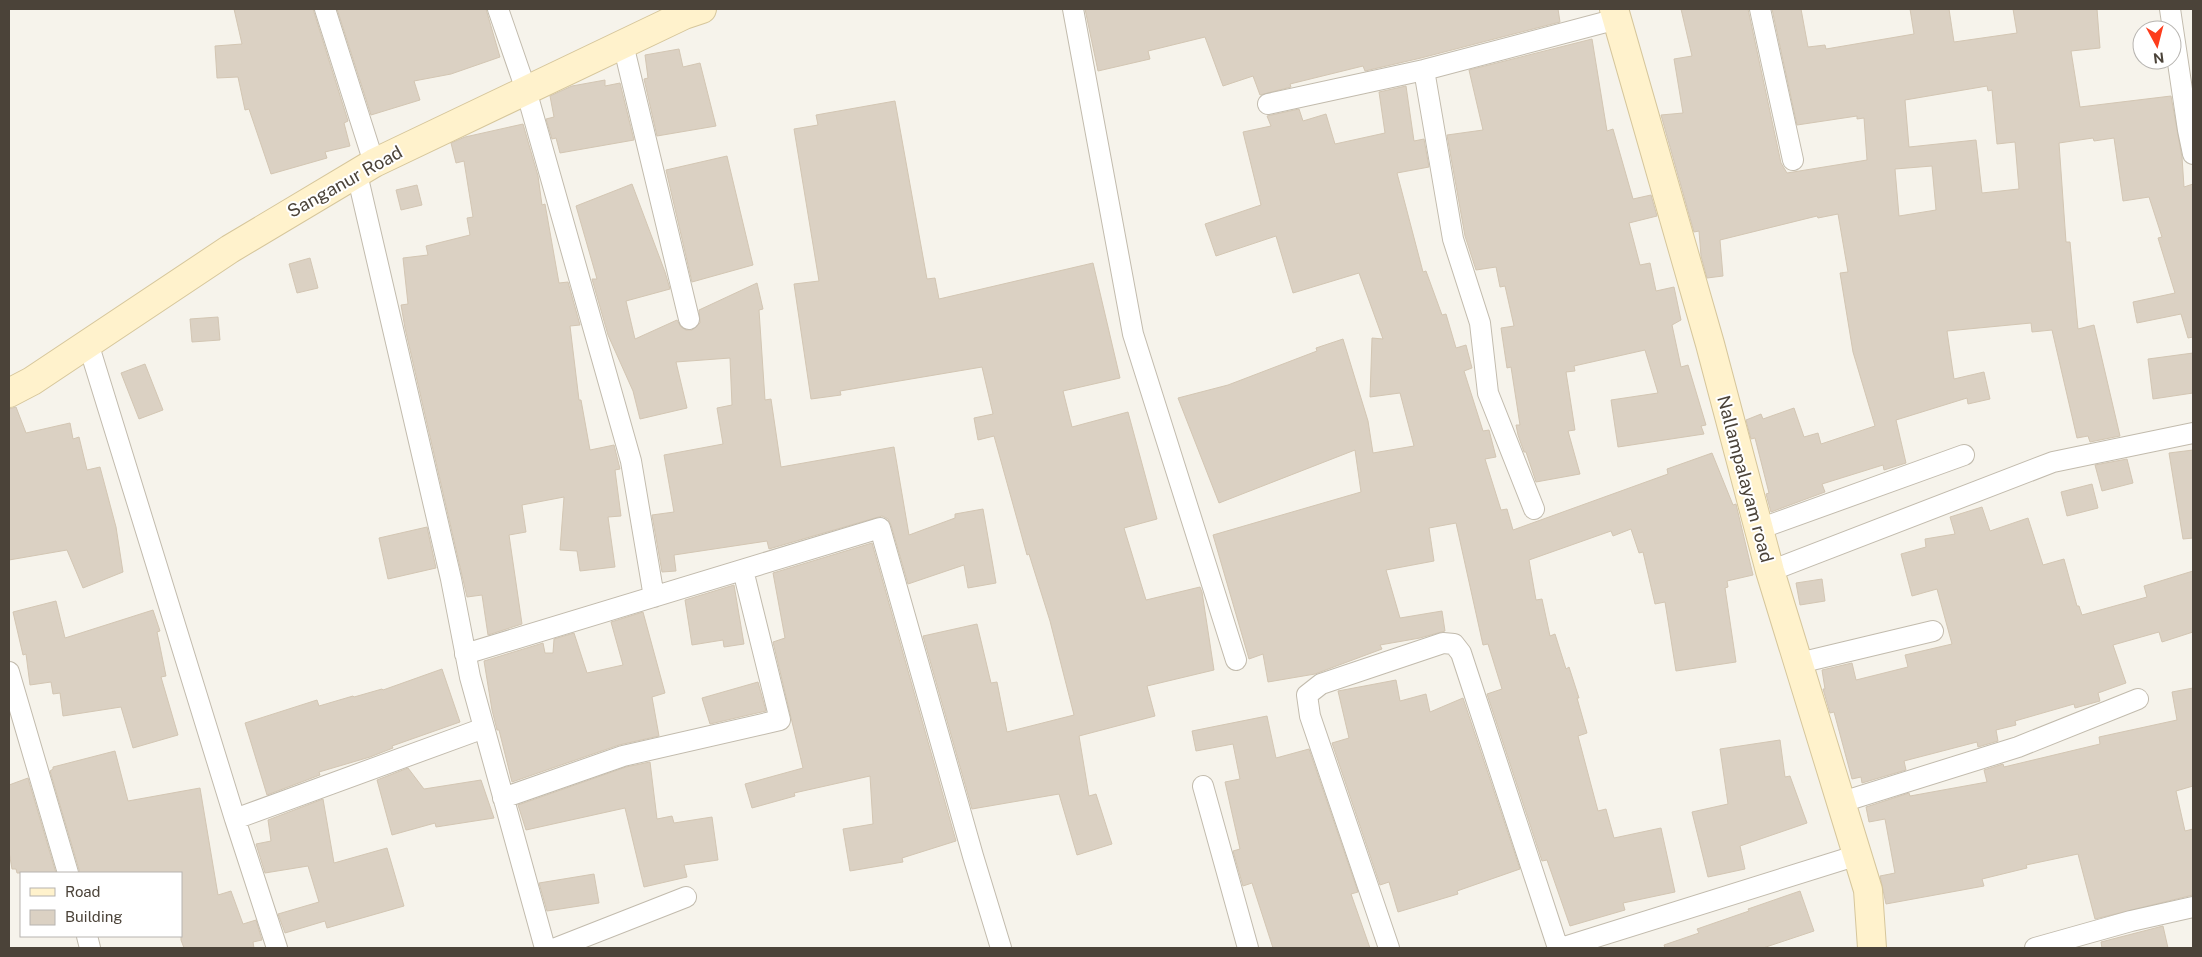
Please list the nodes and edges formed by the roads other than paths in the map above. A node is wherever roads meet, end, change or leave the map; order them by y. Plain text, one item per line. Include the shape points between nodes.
1 (325, 9) edge
2 (498, 9) edge
3 (1073, 9) edge
4 (1760, 9) edge
5 (2170, 9) edge
6 (689, 11) edge
7 (1616, 14) edge
8 (623, 44) junction
9 (1424, 70) junction
10 (526, 90) junction
11 (1268, 104) dead end
12 (2193, 154) edge
13 (1793, 160) dead end
14 (365, 169) junction
15 (689, 319) dead end
16 (88, 343) junction
17 (9, 392) edge
18 (2193, 433) edge
19 (1964, 455) dead end
20 (1534, 509) dead end
21 (1759, 529) junction
22 (743, 570) junction
23 (1770, 571) junction
24 (654, 597) junction
25 (1933, 631) dead end
26 (465, 654) junction
27 (1236, 660) dead end
28 (1799, 663) junction
29 (9, 672) edge
30 (2138, 699) dead end
31 (484, 728) junction
32 (1203, 786) dead end
33 (503, 798) junction
34 (1842, 802) junction
35 (235, 819) junction
36 (1858, 855) junction
37 (68, 872) edge
38 (686, 896) dead end
39 (2193, 907) edge
40 (277, 948) edge
41 (544, 948) edge
42 (556, 948) edge
43 (1001, 948) edge
44 (1248, 948) edge
45 (1388, 948) edge
46 (1560, 948) edge
47 (1872, 948) edge
48 (2035, 948) edge

1 - 14 street
2 - 10 street
3 - 27 street via 1133,334
4 - 13 street
5 - 12 street
6 - 8 street, Sanganur Road
7 - 9 street
7 - 21 street, Nallampalayam road
8 - 10 street, Sanganur Road
8 - 15 street
9 - 11 street
9 - 20 street via 1453,239 1480,324 1488,393
10 - 14 street, Sanganur Road
10 - 24 street via 631,461
14 - 16 street, Sanganur Road via 230,249
14 - 26 street
16 - 17 street, Sanganur Road via 32,381
16 - 35 street
18 - 23 street via 2053,462
19 - 21 street
21 - 23 street, Nallampalayam road
22 - 24 street
22 - 33 street via 780,720 623,756
22 - 43 street via 880,528
23 - 28 street, Nallampalayam road
24 - 26 street
25 - 28 street
26 - 31 street
28 - 34 street, Nallampalayam road
29 - 37 street
30 - 34 street via 2018,747
31 - 33 street
31 - 35 street
32 - 44 street
33 - 41 street
34 - 36 street, Nallampalayam road
35 - 40 street
36 - 46 street
36 - 47 street, Nallampalayam road via 1868,890
38 - 42 street
39 - 48 street
45 - 46 street via 1310,716 1308,695 1321,684 1443,642 1454,644 1461,653

